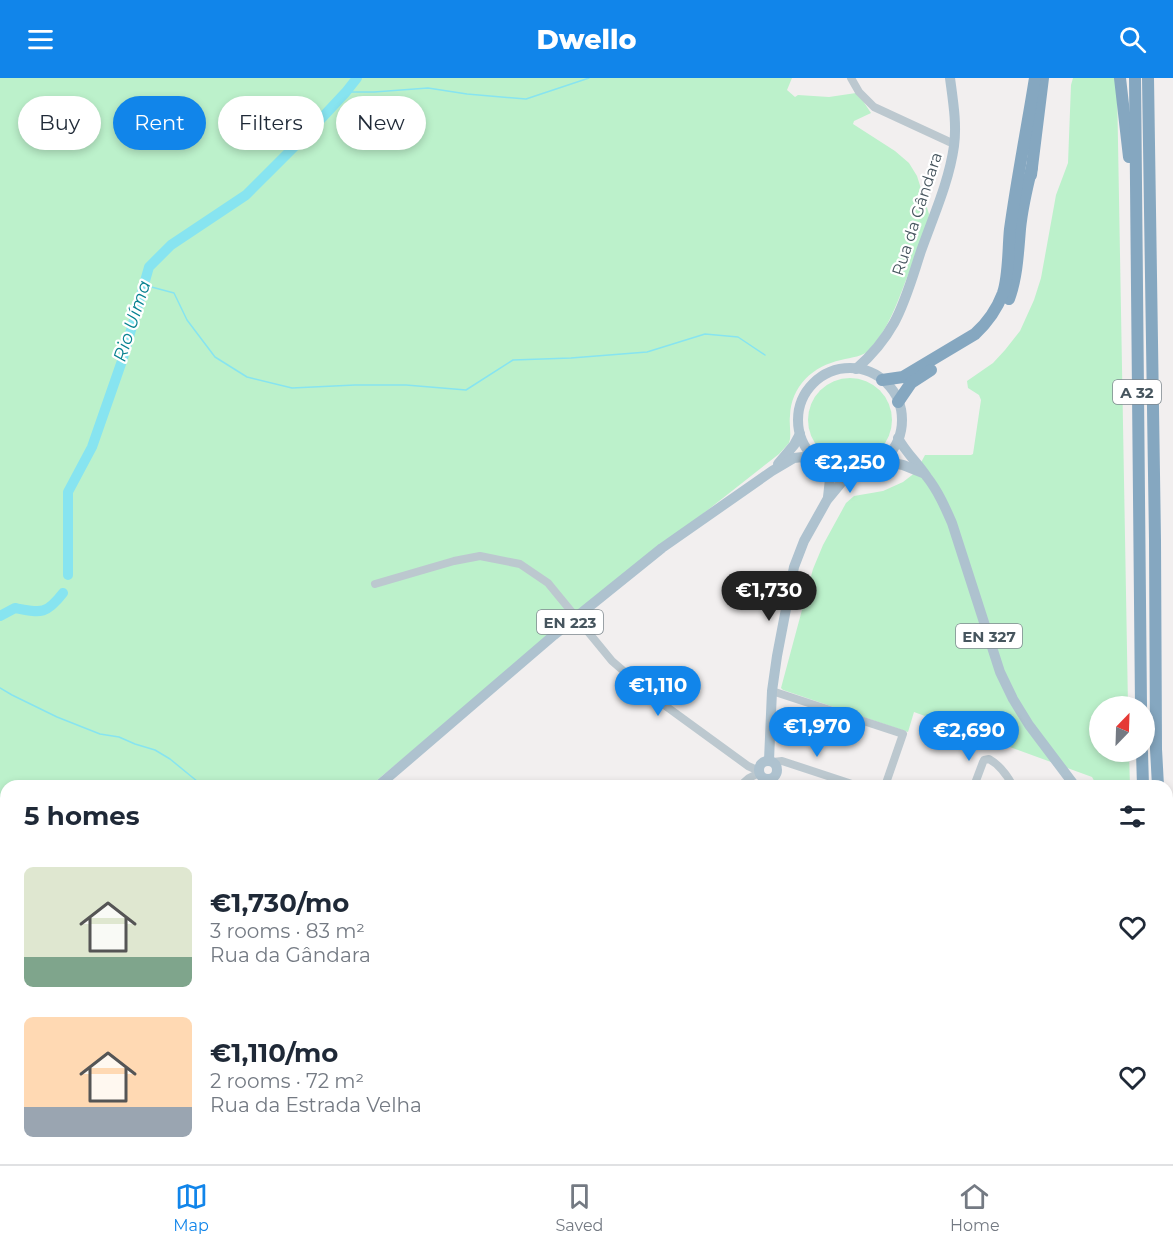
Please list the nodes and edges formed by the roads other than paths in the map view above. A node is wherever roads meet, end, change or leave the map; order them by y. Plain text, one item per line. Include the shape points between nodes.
1 (851, 78) edge
2 (950, 78) edge
3 (1035, 78) edge
4 (1043, 78) edge
5 (1120, 78) edge
6 (1135, 78) edge
7 (1149, 78) edge
8 (954, 144) junction
9 (1026, 166) junction
10 (1136, 219) junction
11 (1013, 251) junction
12 (875, 351) junction
13 (856, 369) junction
14 (878, 378) junction
15 (898, 402) junction
16 (800, 434) junction
17 (898, 438) junction
18 (814, 458) junction
19 (882, 461) junction
20 (825, 466) junction
21 (772, 471) junction
22 (857, 472) junction
23 (926, 475) junction
24 (827, 500) junction
25 (375, 584) dead end
26 (772, 691) junction
27 (1141, 696) edge
28 (771, 761) junction
29 (1142, 762) edge
30 (767, 779) edge
31 (385, 780) edge
32 (747, 780) edge
33 (840, 780) edge
34 (887, 780) edge
35 (976, 780) edge
36 (1009, 780) edge
37 (1070, 780) edge
38 (1143, 780) edge
39 (1158, 780) edge

1 - 8 street via 874,107
2 - 8 main road, Rua da Gândara
3 - 9 highway
4 - 9 highway
5 - 10 highway, A 32
6 - 10 highway, A 32
7 - 39 highway, A 32
8 - 12 main road, Rua da Gândara via 941,195 903,302
9 - 11 highway
10 - 27 highway, A 32
11 - 14 highway via 1002,295 984,326 903,377
11 - 15 highway via 1014,282 997,320 979,339 911,383
12 - 13 main road, Rua da Gândara
12 - 14 main road via 873,362
13 - 14 main road
13 - 16 main road via 838,370 814,383 800,407
14 - 15 main road
15 - 17 main road via 902,420
16 - 18 main road
16 - 21 main road, EN 223
17 - 19 main road
17 - 23 main road, EN 327
18 - 20 main road
18 - 21 main road, EN 223 via 794,458
19 - 22 main road
19 - 23 main road
20 - 22 main road
20 - 24 main road via 830,480
21 - 31 main road, EN 223 via 662,548
22 - 24 main road
23 - 37 main road, EN 327 via 952,523 1012,699
24 - 26 main road via 794,567
25 - 30 street via 480,556 520,564 548,583 612,660 656,699
26 - 28 main road
26 - 34 street via 903,734
28 - 30 main road via 777,770
28 - 30 main road via 761,763
28 - 33 street via 782,760
29 - 38 highway
30 - 32 street
35 - 36 street via 986,759 992,760

